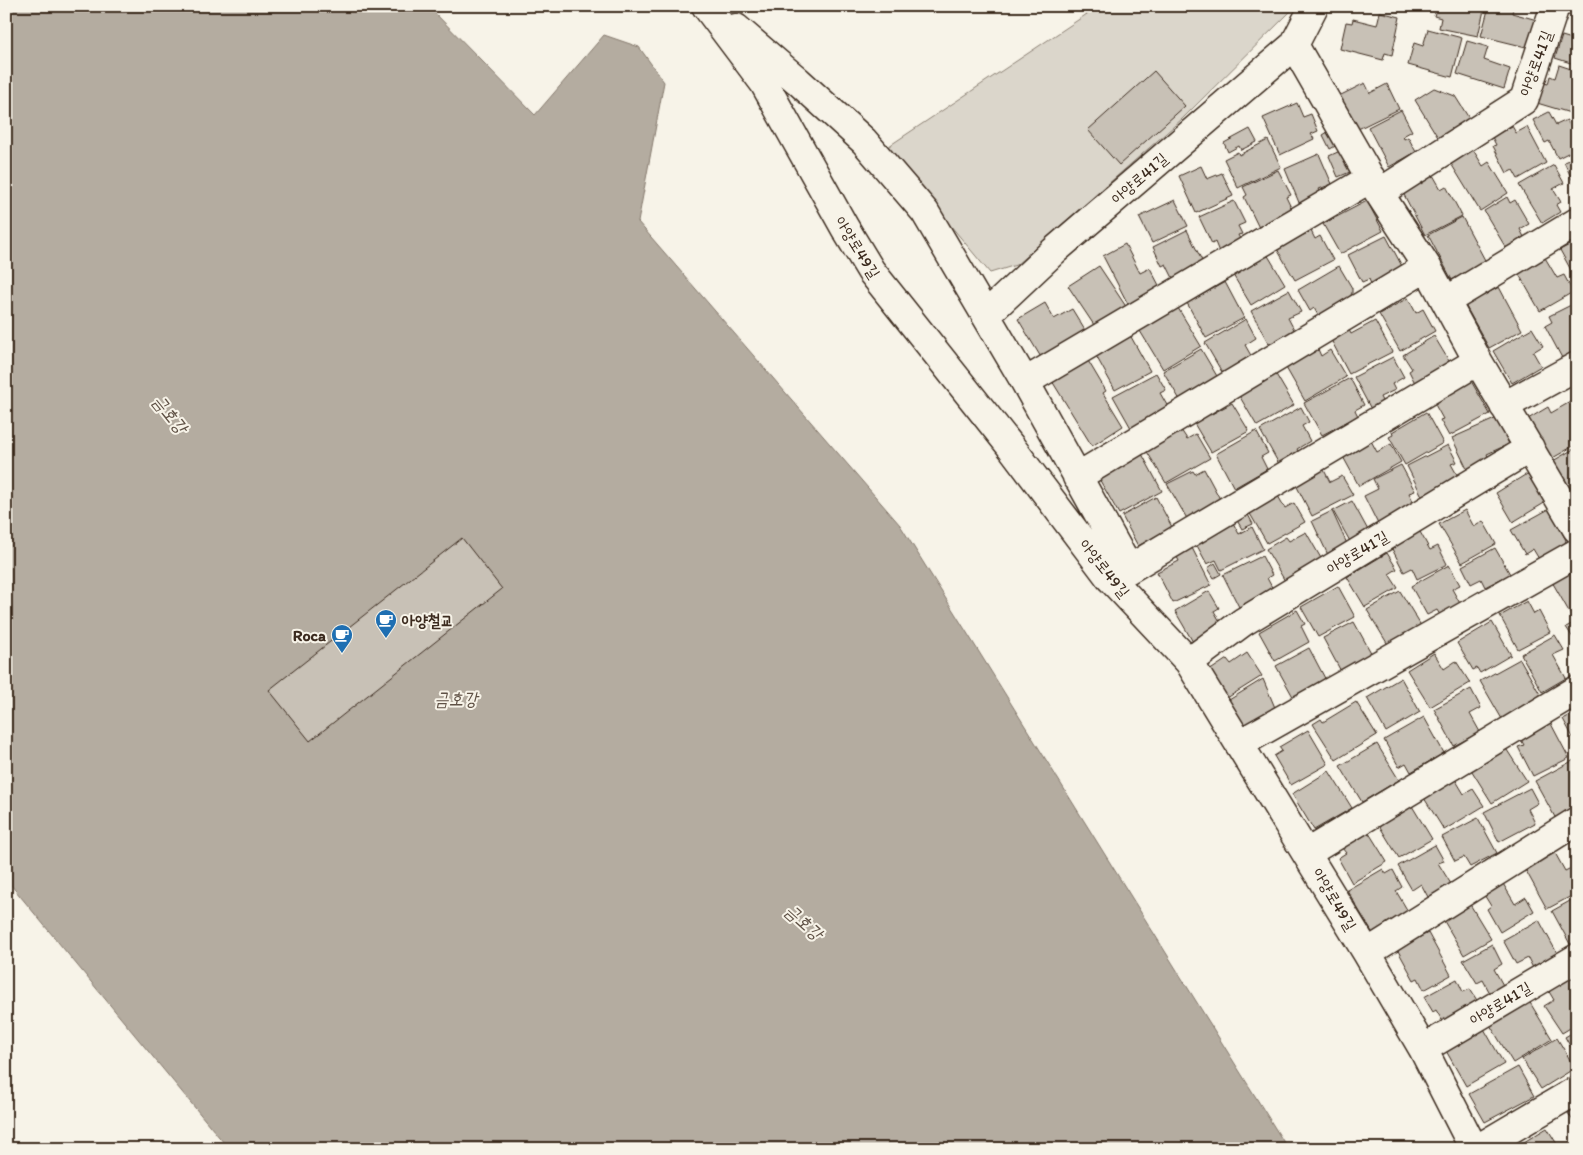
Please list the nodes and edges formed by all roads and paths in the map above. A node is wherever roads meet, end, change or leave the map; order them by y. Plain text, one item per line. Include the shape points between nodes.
1 (706, 6) edge
2 (711, 6) edge
3 (1314, 6) edge
4 (1555, 6) edge
5 (1294, 45) junction
6 (1375, 186) junction
7 (1577, 222) edge
8 (1427, 268) junction
9 (1446, 301) junction
10 (986, 316) junction
11 (1478, 361) junction
12 (1577, 366) edge
13 (1025, 382) junction
14 (1504, 406) junction
15 (1530, 448) junction
16 (1076, 477) junction
17 (1577, 529) edge
18 (1577, 553) edge
19 (1119, 573) junction
20 (1189, 662) junction
21 (1577, 690) edge
22 (1240, 744) junction
23 (1577, 821) edge
24 (1307, 853) junction
25 (1367, 952) junction
26 (1577, 958) edge
27 (1423, 1049) junction
28 (1577, 1090) edge
29 (1475, 1149) edge

1 - 19 street, 아양로49길 via 764,83 871,271 1012,448
2 - 10 street via 864,141 925,212
3 - 5 street, 아양로41길
4 - 6 street, 아양로41길 via 1524,100
5 - 6 street
5 - 10 street, 아양로41길 via 1054,251
6 - 8 street
6 - 13 street, 아양로41길
7 - 9 street
8 - 9 street
8 - 16 street
9 - 11 street
10 - 13 street
11 - 14 street
11 - 19 street
12 - 14 street
13 - 16 street
14 - 15 street
15 - 17 street
15 - 20 street, 아양로41길 via 1243,622
16 - 19 street
18 - 22 street
19 - 20 street, 아양로49길
20 - 22 street, 아양로49길
21 - 24 street
22 - 24 street, 아양로49길
23 - 25 street
24 - 25 street, 아양로49길
25 - 27 street, 아양로49길
26 - 27 street, 아양로41길
27 - 29 street, 아양로49길
28 - 29 street

